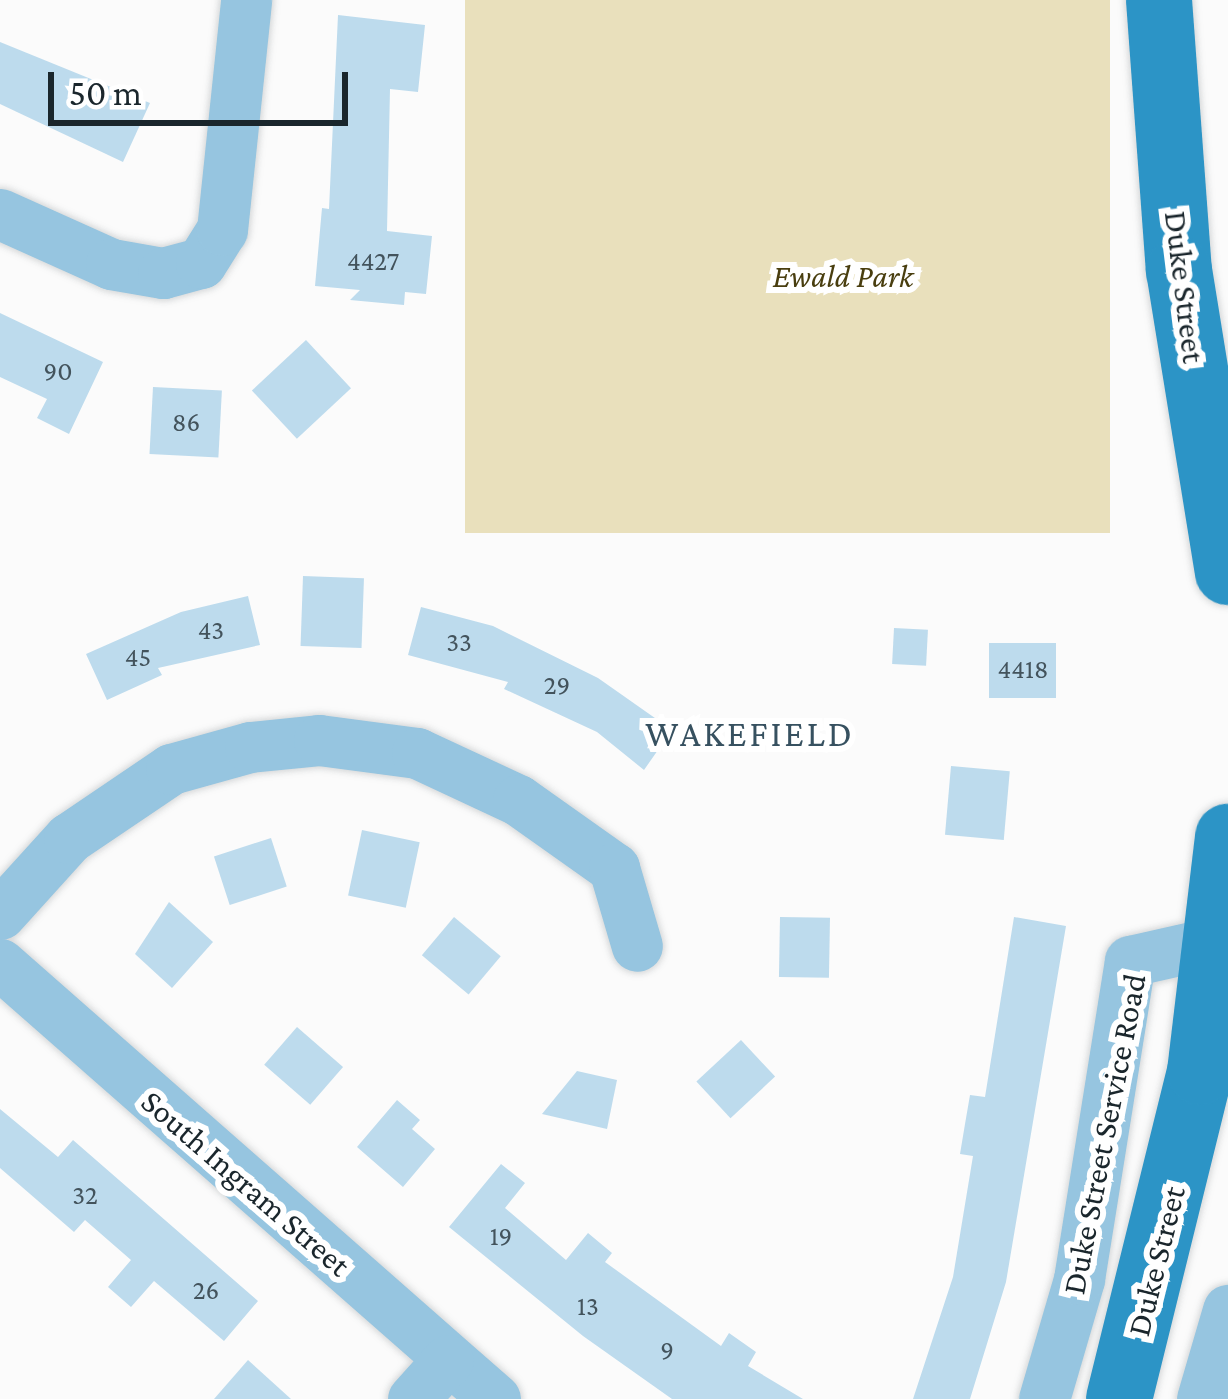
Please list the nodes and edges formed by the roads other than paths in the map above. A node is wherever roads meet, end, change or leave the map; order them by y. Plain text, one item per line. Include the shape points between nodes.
1 (246, 0) edge
2 (1159, 0) edge
3 (0, 214) edge
4 (1228, 572) edge
5 (1228, 837) edge
6 (0, 914) edge
7 (1224, 939) edge
8 (637, 946) dead end
9 (0, 964) edge
10 (1228, 1310) edge
11 (448, 1360) junction
12 (413, 1399) edge
13 (495, 1399) edge
14 (1044, 1399) edge
15 (1119, 1399) edge
16 (1202, 1399) edge

1 - 3 street via 222,230 201,263 163,273 111,264
2 - 4 main road, Duke Street via 1179,270
5 - 7 main road, Duke Street
6 - 8 street via 69,838 172,769 250,747 319,740 417,753 518,800 614,868
7 - 14 street, Duke Street Service Road via 1130,961 1079,1279
7 - 15 main road, Duke Street via 1183,1152
9 - 11 street, South Ingram Street
10 - 16 street
11 - 12 street
11 - 13 street, South Ingram Street

